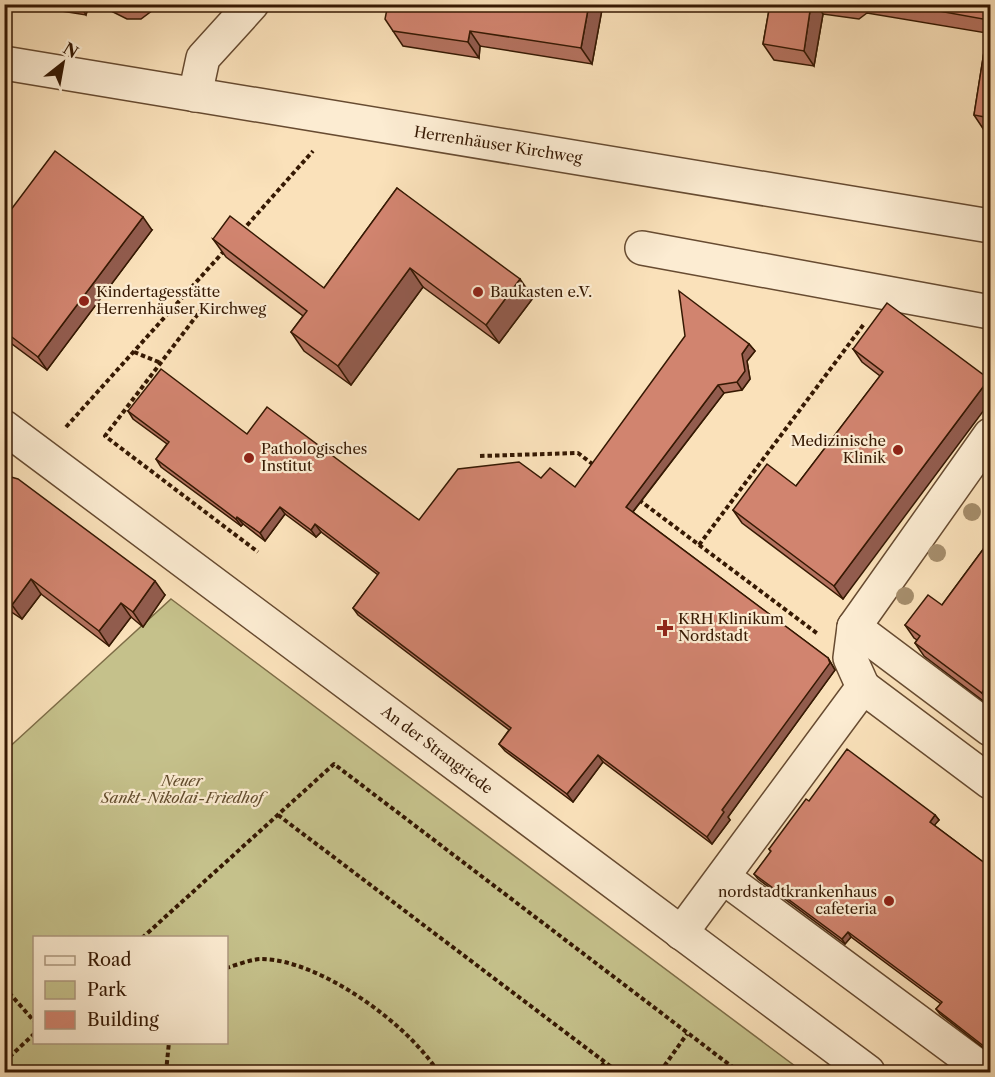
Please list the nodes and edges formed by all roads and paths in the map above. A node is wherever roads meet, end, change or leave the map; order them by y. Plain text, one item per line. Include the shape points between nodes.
1 (252, 4) edge
2 (4, 63) edge
3 (195, 95) junction
4 (342, 119) junction
5 (990, 226) edge
6 (234, 240) edge
7 (226, 248) edge
8 (642, 249) dead end
9 (887, 292) junction
10 (207, 302) dead end
11 (990, 312) edge
12 (134, 352) junction
13 (161, 363) junction
14 (4, 427) edge
15 (990, 435) edge
16 (42, 455) junction
17 (480, 456) dead end
18 (597, 467) edge
19 (634, 496) edge
20 (699, 545) junction
21 (258, 552) dead end
22 (856, 657) junction
23 (990, 729) edge
24 (990, 782) edge
25 (278, 815) junction
26 (723, 877) junction
27 (681, 933) junction
28 (144, 936) edge
29 (228, 967) edge
30 (4, 987) edge
31 (33, 1020) edge
32 (687, 1034) junction
33 (33, 1035) edge
34 (169, 1044) edge
35 (4, 1062) edge
36 (604, 1062) junction
37 (598, 1071) edge
38 (166, 1072) edge
39 (438, 1072) edge
40 (530, 1072) edge
41 (618, 1072) edge
42 (660, 1072) edge
43 (739, 1072) edge
44 (868, 1072) edge
45 (986, 1072) edge

1 - 3 street via 203,58
2 - 3 street, Herrenhäuser Kirchweg
3 - 4 street, Herrenhäuser Kirchweg
4 - 5 street, Herrenhäuser Kirchweg
4 - 6 path
7 - 12 path
8 - 9 street
9 - 11 street
9 - 20 path
10 - 13 path
12 - 13 path
12 - 16 path
13 - 21 path via 105,436
14 - 16 street, An der Strangriede
15 - 22 street
16 - 27 street, An der Strangriede
17 - 18 path via 578,453
19 - 20 path
20 - 22 path
22 - 23 street
22 - 24 street
22 - 26 street
25 - 28 path
25 - 32 path via 334,764
25 - 36 path
26 - 27 street
26 - 45 street
27 - 44 street, An der Strangriede
29 - 39 path via 261,959 314,971 398,1025
30 - 31 path
32 - 42 path
32 - 43 path
33 - 35 path
34 - 38 path
36 - 37 path
36 - 41 path
37 - 40 path

